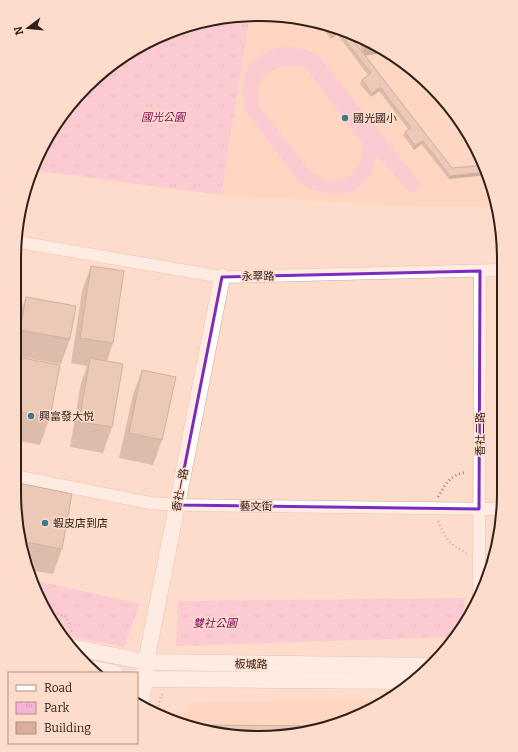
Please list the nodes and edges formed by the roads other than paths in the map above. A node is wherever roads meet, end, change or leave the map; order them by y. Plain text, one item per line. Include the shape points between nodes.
1 (22, 243) edge
2 (480, 270) junction
3 (497, 270) edge
4 (222, 277) junction
5 (21, 477) edge
6 (177, 505) junction
7 (479, 509) junction
8 (496, 509) edge
9 (479, 584) edge
10 (72, 641) edge
11 (146, 662) junction
12 (422, 666) edge
13 (141, 678) edge
14 (405, 681) edge
15 (140, 699) edge

1 - 4 street, 永翠路
2 - 3 street, 永翠路
2 - 4 street, 永翠路
2 - 7 street, 香社二路
4 - 6 street, 香社一路
5 - 6 street, 藝文街 via 150,503
6 - 7 street, 藝文街
6 - 11 street, 香社一路
7 - 8 street, 藝文街
7 - 9 street, 香社二路
10 - 11 street, 板城路
11 - 12 street, 板城路
11 - 13 street, 香社一路
13 - 14 street, 板城路
13 - 15 street, 香社一路

